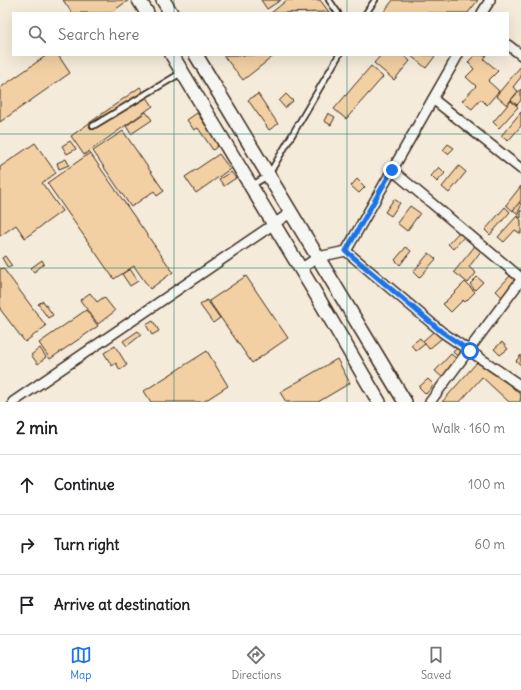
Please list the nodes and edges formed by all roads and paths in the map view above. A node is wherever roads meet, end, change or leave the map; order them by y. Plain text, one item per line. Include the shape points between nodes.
1 (139, 0) edge
2 (164, 0) edge
3 (329, 0) edge
4 (375, 0) edge
5 (490, 0) edge
6 (146, 12) edge
7 (170, 12) edge
8 (337, 12) edge
9 (367, 12) edge
10 (483, 12) edge
11 (509, 46) edge
12 (521, 55) edge
13 (173, 56) edge
14 (197, 56) edge
15 (338, 56) edge
16 (457, 56) edge
17 (182, 72) junction
18 (433, 99) junction
19 (94, 126) dead end
20 (392, 170) junction
21 (521, 170) edge
22 (268, 176) junction
23 (251, 186) junction
24 (290, 213) junction
25 (274, 224) junction
26 (346, 251) junction
27 (318, 257) junction
28 (301, 269) junction
29 (521, 279) edge
30 (470, 351) junction
31 (521, 386) edge
32 (13, 402) edge
33 (379, 402) edge
34 (405, 402) edge
35 (430, 402) edge

1 - 6 main road
2 - 7 main road
3 - 8 lane
4 - 9 lane
5 - 10 street
11 - 12 street
13 - 17 main road
14 - 22 main road
15 - 22 lane
16 - 18 street
17 - 19 lane
17 - 23 main road
18 - 20 street
18 - 21 street
20 - 26 street
20 - 29 street
22 - 23 lane
22 - 24 main road
23 - 25 main road
24 - 25 street
24 - 27 main road
25 - 28 main road
25 - 32 street
26 - 27 street
26 - 30 street via 442,332
27 - 28 street
27 - 34 main road
28 - 33 main road
29 - 30 street
30 - 31 street
30 - 35 street

